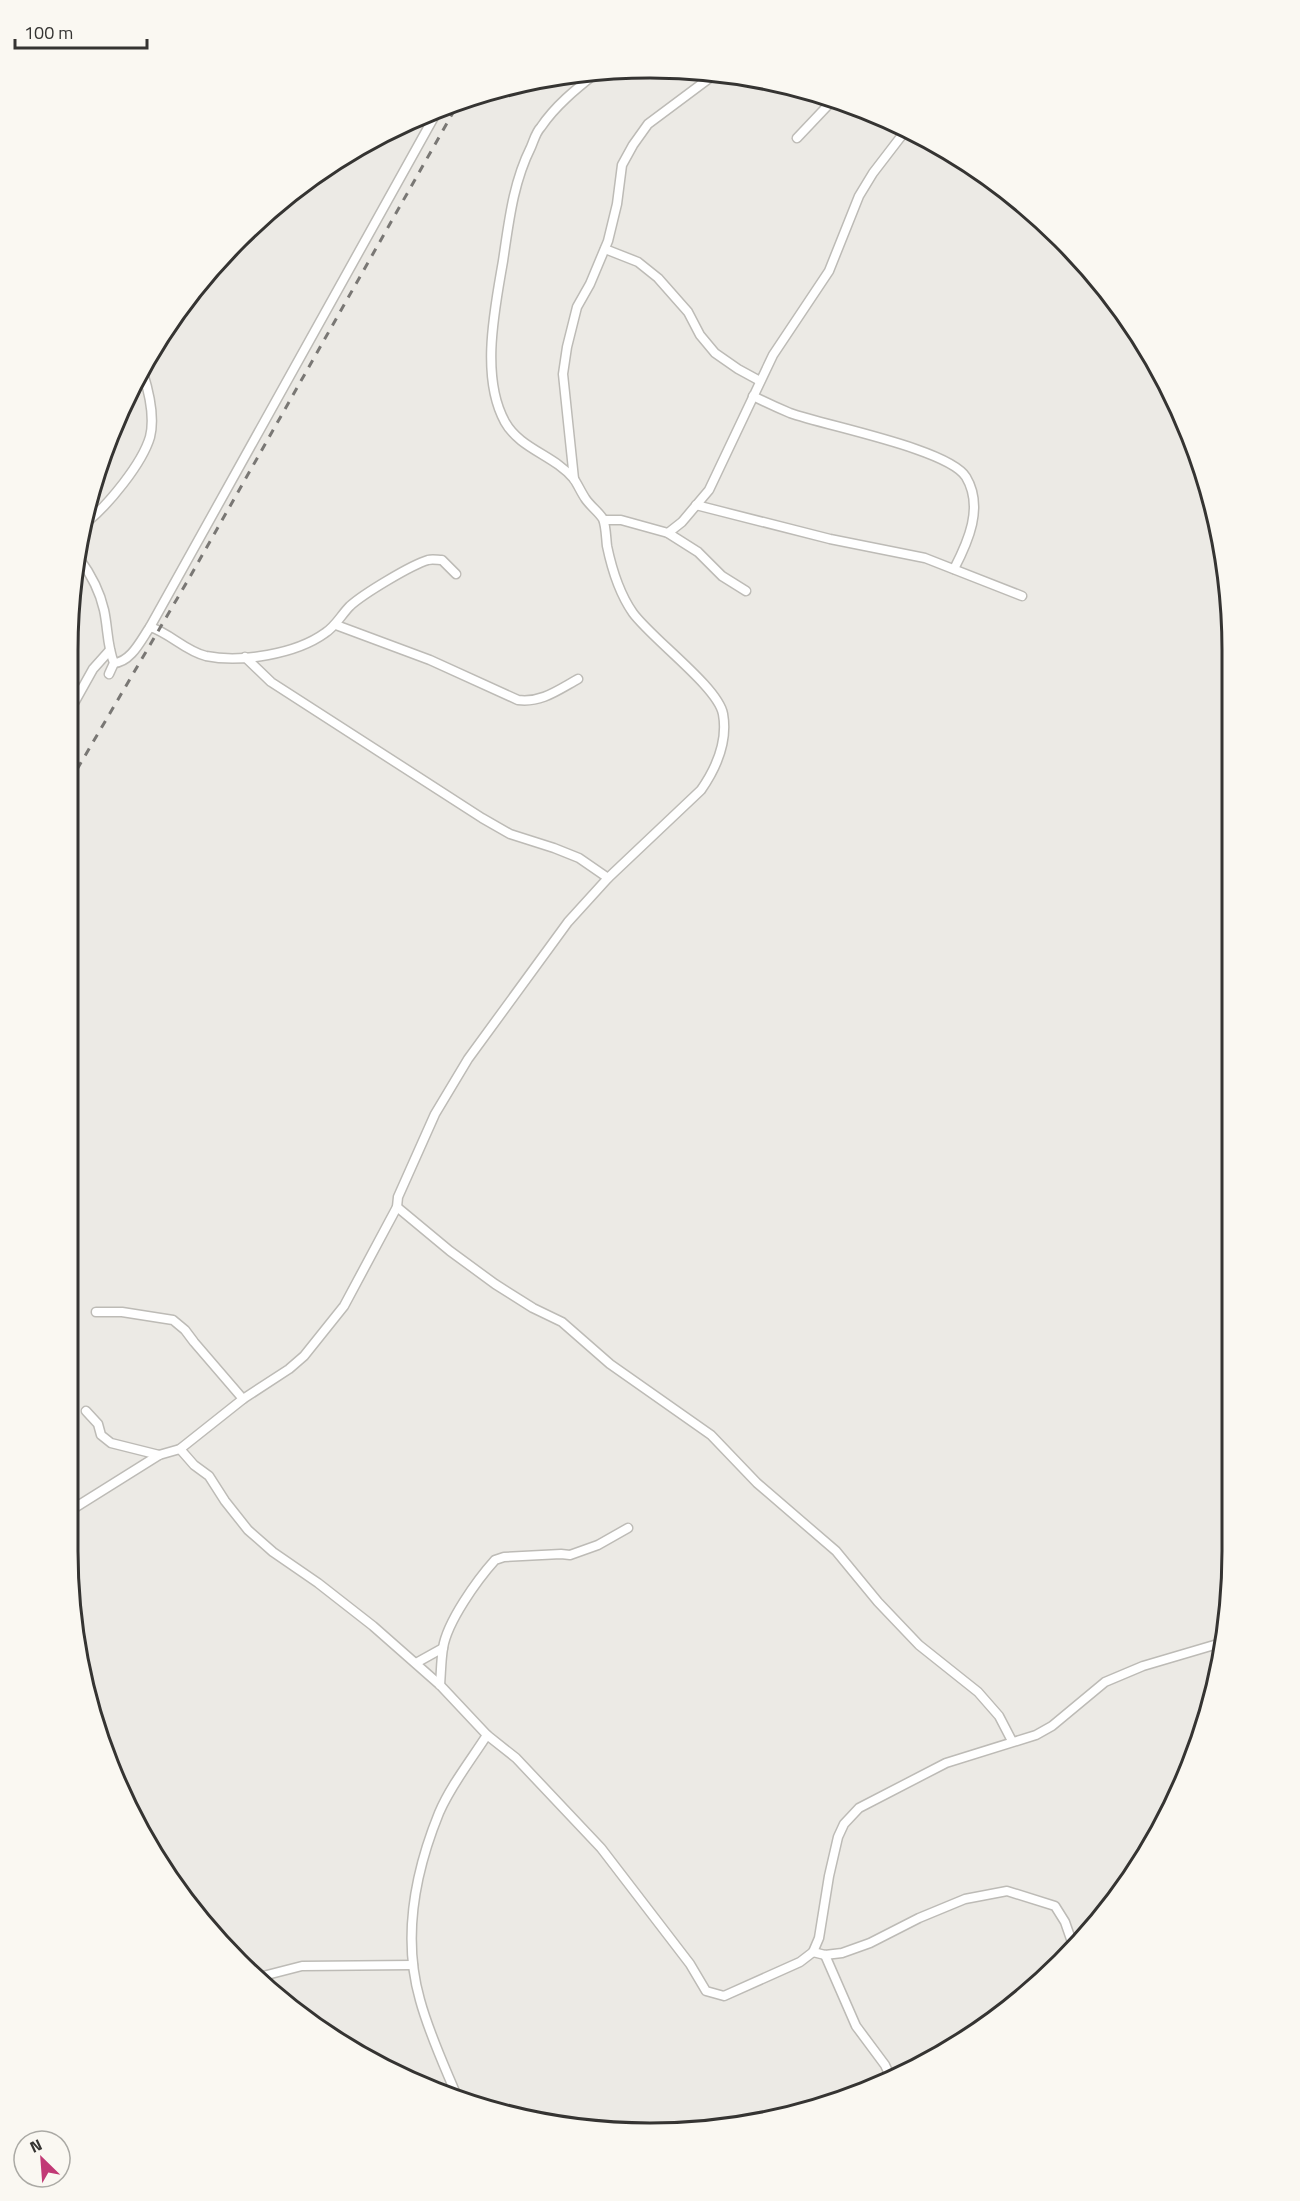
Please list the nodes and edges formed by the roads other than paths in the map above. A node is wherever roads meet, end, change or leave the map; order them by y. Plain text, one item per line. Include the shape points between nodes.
1 (706, 81) edge
2 (585, 82) edge
3 (827, 106) edge
4 (431, 122) edge
5 (901, 136) edge
6 (797, 138) dead end
7 (604, 249) junction
8 (146, 381) edge
9 (760, 381) junction
10 (753, 396) junction
11 (574, 480) junction
12 (696, 505) junction
13 (94, 516) edge
14 (603, 520) junction
15 (668, 533) junction
16 (84, 568) edge
17 (954, 569) junction
18 (456, 574) dead end
19 (746, 591) dead end
20 (1022, 596) dead end
21 (336, 625) junction
22 (150, 627) junction
23 (110, 650) junction
24 (245, 657) junction
25 (114, 663) junction
26 (109, 674) dead end
27 (578, 679) dead end
28 (78, 696) edge
29 (608, 878) junction
30 (397, 1207) junction
31 (96, 1312) dead end
32 (243, 1399) junction
33 (86, 1411) dead end
34 (180, 1449) junction
35 (159, 1455) junction
36 (78, 1506) edge
37 (628, 1528) dead end
38 (1214, 1645) edge
39 (443, 1648) junction
40 (416, 1663) junction
41 (440, 1685) junction
42 (487, 1735) junction
43 (1012, 1741) junction
44 (1071, 1938) edge
45 (813, 1952) junction
46 (825, 1955) junction
47 (413, 1965) junction
48 (267, 1975) edge
49 (888, 2071) edge
50 (454, 2088) edge

1 - 7 street via 648,124 633,145 622,165 617,204
2 - 11 street via 540,127 520,170 493,321 495,395 505,422 521,442 560,464
3 - 6 street
4 - 22 street
5 - 9 street via 859,196 830,271
7 - 9 street via 638,262 658,278 688,312 715,353
7 - 11 street via 577,307 563,374
8 - 13 street via 150,436 122,486
9 - 10 street
10 - 12 street via 710,490
10 - 17 street via 790,413 949,462 965,476 971,489 973,521 969,540
11 - 14 street
12 - 15 street
12 - 17 street via 925,558
14 - 15 street via 621,520
14 - 29 street via 611,563 623,596 645,628 711,691 723,712 724,734 720,755 701,790
15 - 19 street via 699,552 722,576
16 - 23 street via 101,600
17 - 20 street
18 - 21 street via 442,560 429,559 366,593
21 - 24 street via 288,650
21 - 27 street via 518,699 546,697
22 - 24 street via 194,652
22 - 25 street via 127,658
23 - 25 street
23 - 28 street via 93,669
24 - 29 street via 271,682 482,818 510,834 579,858
25 - 26 street
29 - 30 street via 568,922 468,1059 435,1114
30 - 32 street via 344,1306 329,1325 289,1370
30 - 43 street via 486,1277 562,1322 610,1364 711,1435 757,1483 836,1551 919,1645 978,1692 999,1716
31 - 32 street via 173,1320
32 - 34 street
33 - 35 street via 111,1443
34 - 35 street
34 - 40 street via 209,1476 248,1530
35 - 36 street
37 - 39 street via 570,1555 495,1560 453,1619
38 - 43 street via 1105,1682 1052,1726
39 - 40 street
39 - 41 street
40 - 41 street
41 - 42 street
42 - 45 street via 516,1758 601,1848 690,1964 706,1991 724,1996 800,1962
42 - 47 street via 440,1812 425,1858 412,1904
43 - 45 street via 946,1763 850,1816 843,1824 833,1854 819,1938
44 - 46 street via 1055,1906 1007,1891 965,1899 870,1943
45 - 46 street
46 - 49 street via 856,2026
47 - 48 street via 302,1966
47 - 50 street via 423,2010

